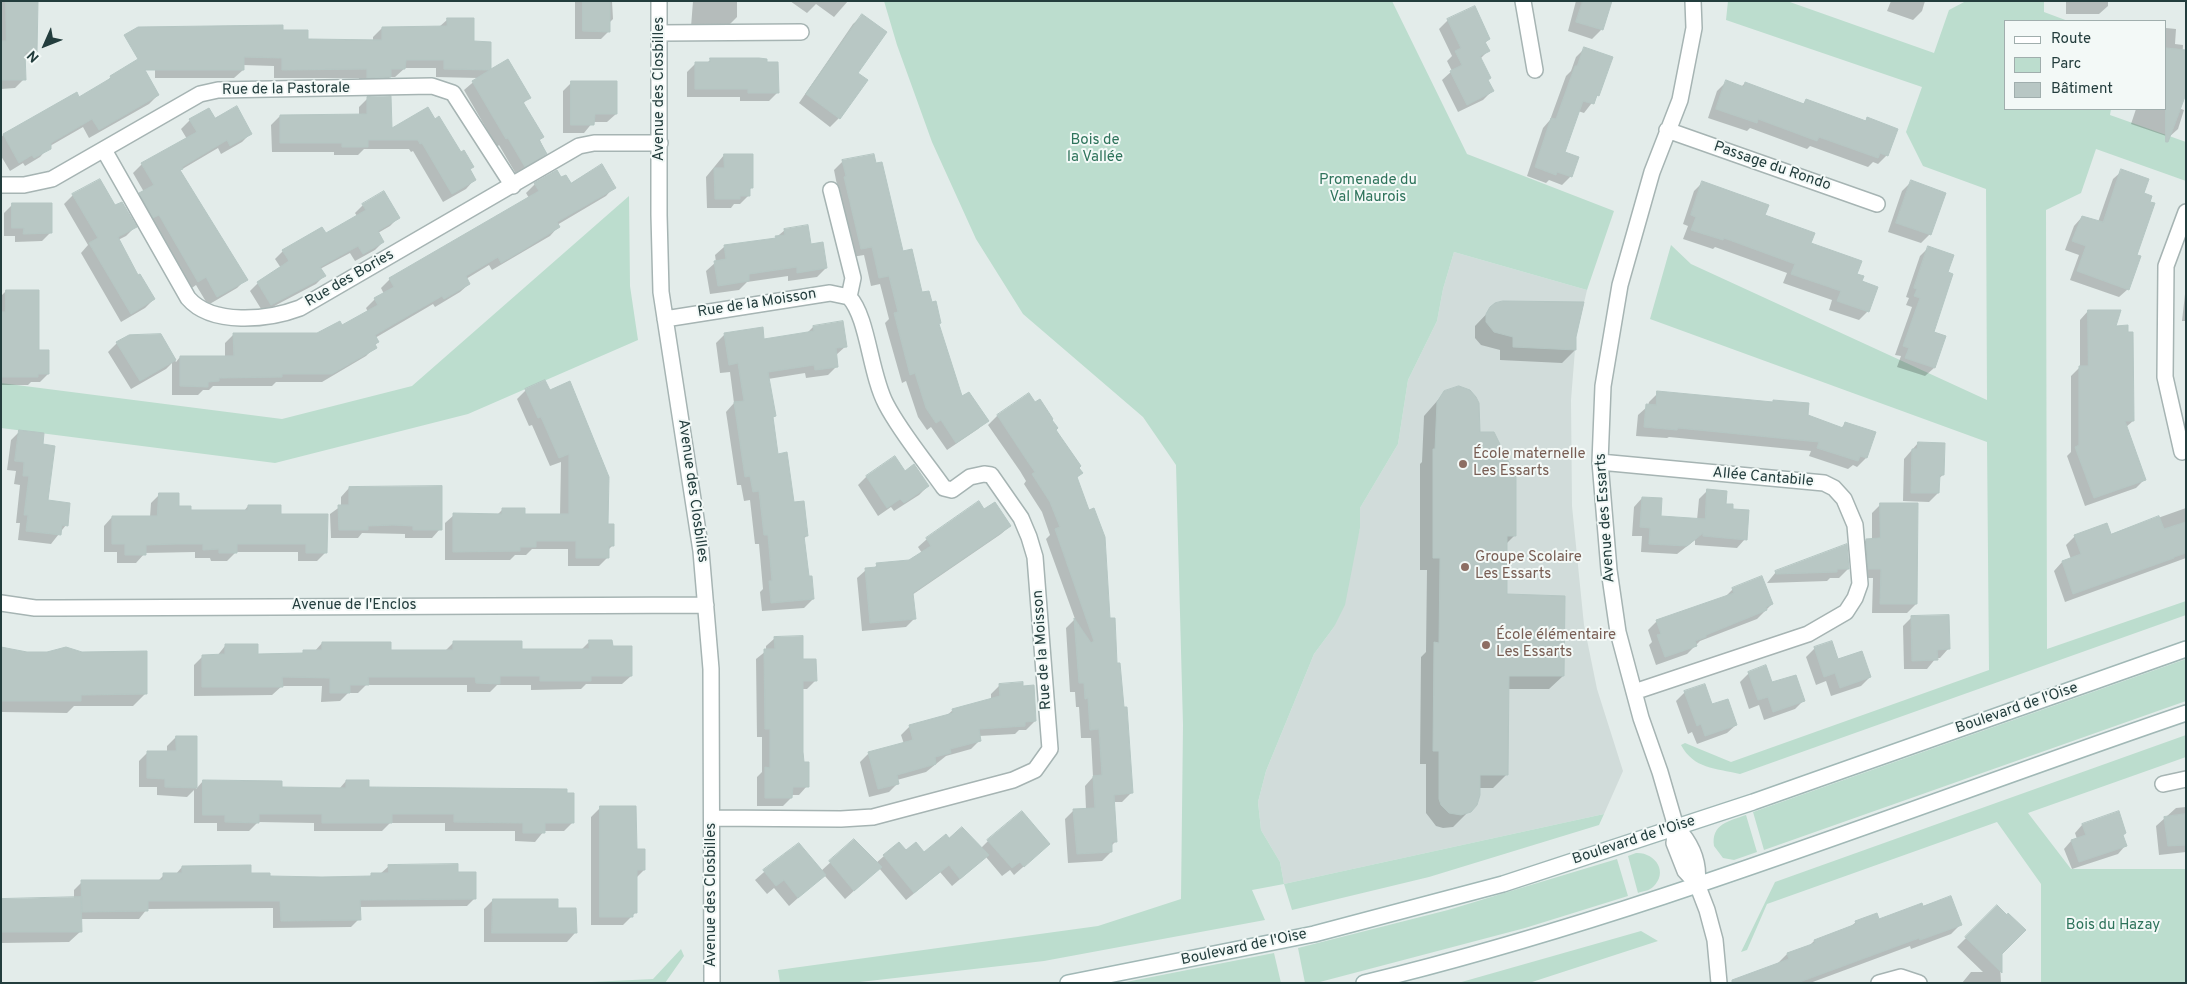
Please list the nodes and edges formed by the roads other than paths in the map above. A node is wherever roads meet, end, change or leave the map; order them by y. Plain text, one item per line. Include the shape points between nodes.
1 (659, 1) edge
2 (1524, 1) edge
3 (1693, 1) edge
4 (801, 32) dead end
5 (660, 33) junction
6 (1535, 70) dead end
7 (1667, 130) junction
8 (660, 143) junction
9 (104, 150) junction
10 (1, 185) edge
11 (513, 186) junction
12 (831, 190) dead end
13 (1877, 204) dead end
14 (2186, 212) edge
15 (849, 296) junction
16 (665, 319) junction
17 (2182, 452) dead end
18 (1600, 462) junction
19 (1, 603) edge
20 (706, 605) junction
21 (2186, 649) edge
22 (1634, 692) junction
23 (2186, 713) edge
24 (2186, 779) edge
25 (2163, 784) dead end
26 (712, 818) junction
27 (1676, 827) junction
28 (1697, 884) junction
29 (712, 983) edge
30 (1068, 983) edge
31 (1364, 983) edge
32 (1720, 983) edge
33 (1879, 983) edge
34 (1919, 983) edge

1 - 5 street, Avenue des Closbilles
2 - 6 street
3 - 7 street, Avenue des Essarts via 1694,28 1680,100
4 - 5 street
5 - 8 street, Avenue des Closbilles
7 - 13 street, Passage du Rondo
7 - 18 street, Avenue des Essarts via 1620,285 1603,386
8 - 11 street, Rue des Bories via 579,146
8 - 16 street, Avenue des Closbilles via 660,268
9 - 10 street, Rue de la Pastorale via 52,180
9 - 11 street, Rue de la Pastorale via 200,94 218,90 432,86 453,93
9 - 11 street, Rue des Bories via 188,298 204,311 230,317 280,315 300,308
12 - 15 street via 853,278
14 - 17 street via 2166,266 2165,377
15 - 16 street, Rue de la Moisson via 830,293
15 - 26 street, Rue de la Moisson via 858,309 875,378 886,404 944,488 952,490 970,477 990,476 1021,518 1036,557 1050,749 1042,762 1028,774 873,817
16 - 20 street, Avenue des Closbilles via 701,551
18 - 22 street, Avenue des Essarts via 1617,624
18 - 22 street, Allée Cantabile via 1824,483 1844,498 1855,525 1860,584 1846,612 1808,634
19 - 20 street, Avenue de l'Enclos via 35,608
20 - 26 street, Avenue des Closbilles via 711,669
21 - 27 street, Boulevard de l'Oise
22 - 27 street, Avenue des Essarts
23 - 28 street
24 - 25 street
26 - 29 street, Avenue des Closbilles
27 - 28 street, Avenue des Essarts via 1688,839 1699,870
27 - 30 street, Boulevard de l'Oise via 1503,884 1359,922 1264,945
28 - 31 street via 1534,936
28 - 32 street, Avenue des Essarts via 1715,940
33 - 34 street via 1901,977

